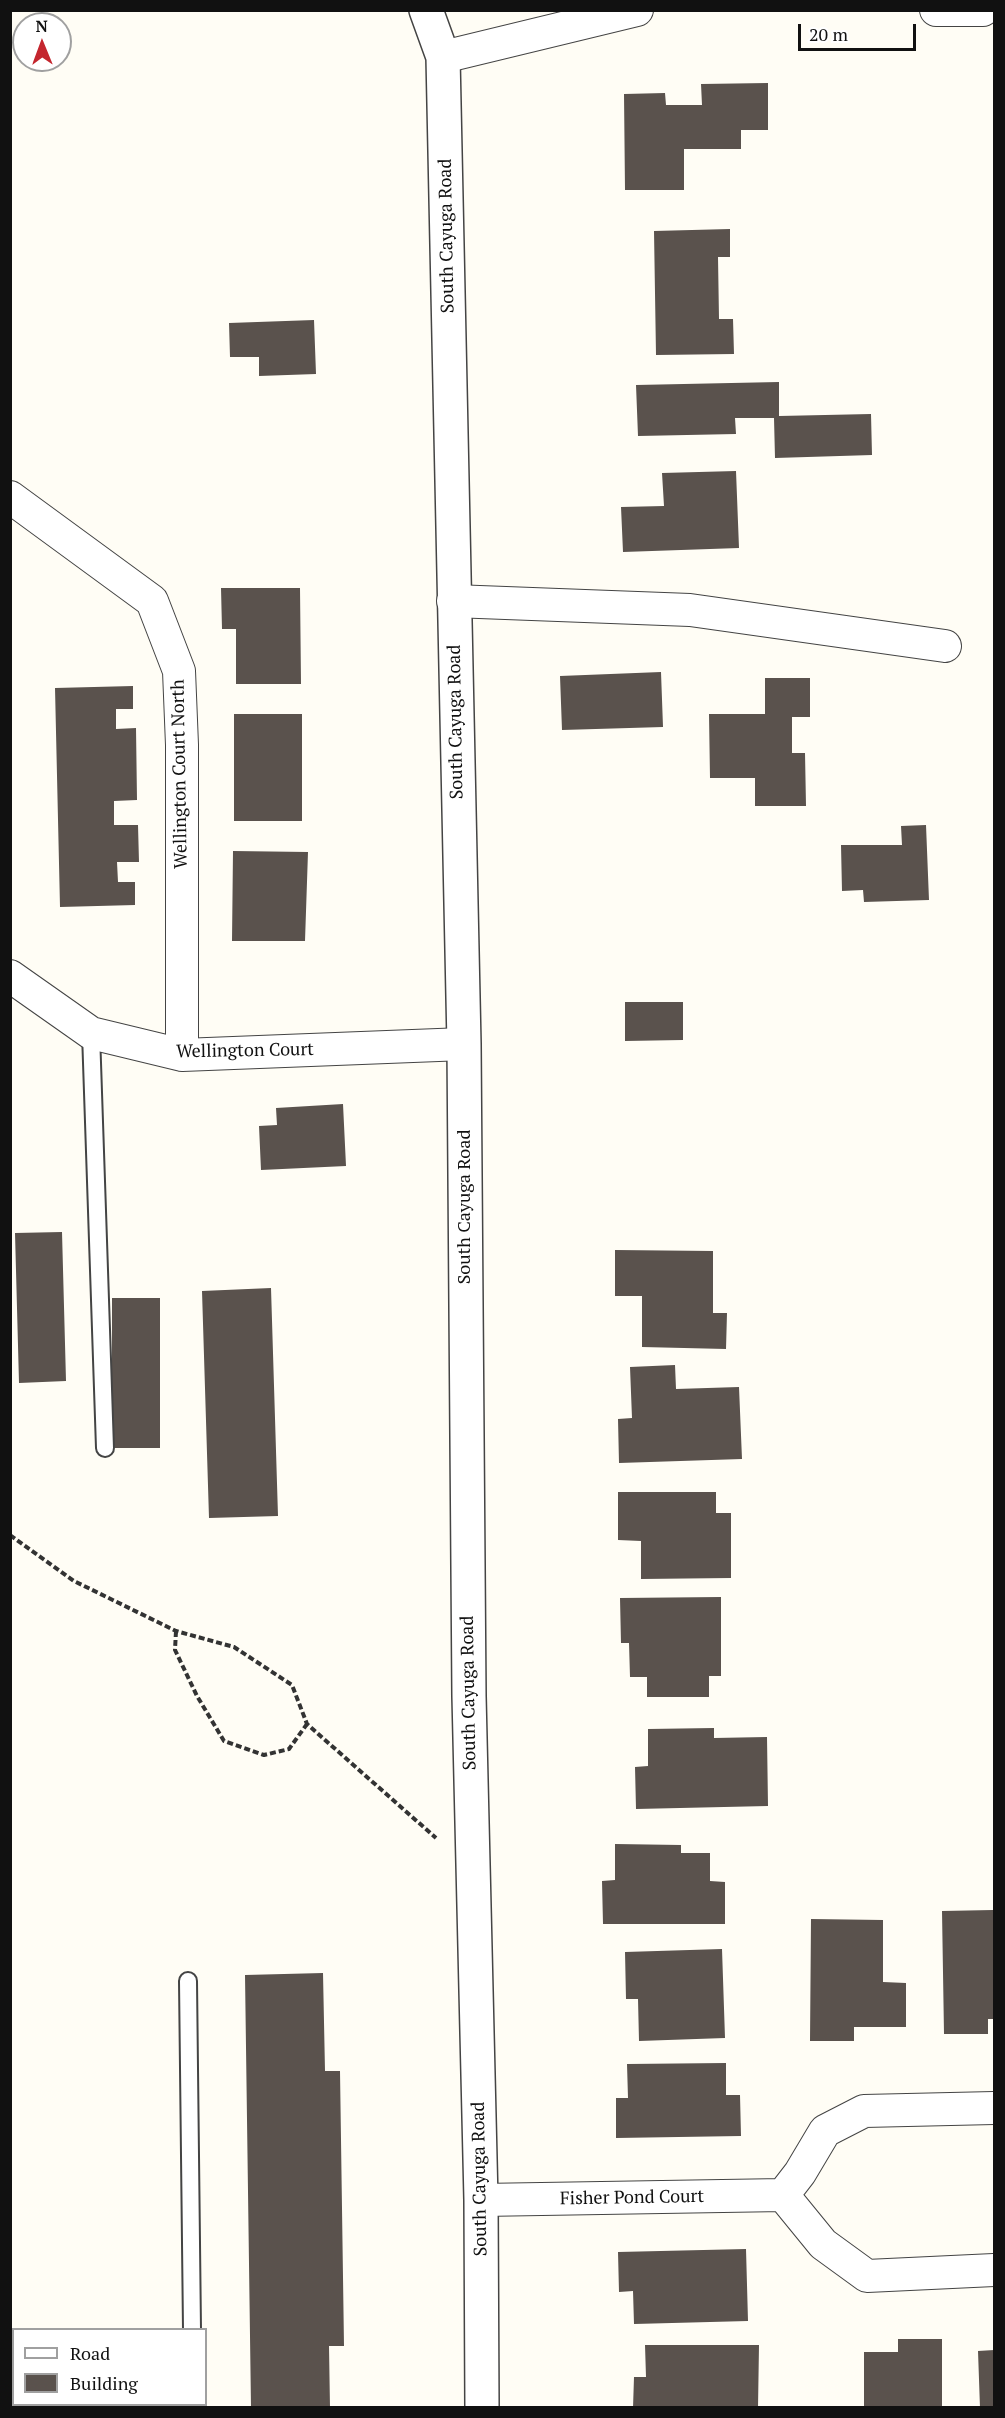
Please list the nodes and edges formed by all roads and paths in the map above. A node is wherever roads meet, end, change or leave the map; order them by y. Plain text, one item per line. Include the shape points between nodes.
1 (426, 10) edge
2 (637, 10) edge
3 (936, 10) edge
4 (983, 10) edge
5 (443, 57) junction
6 (10, 497) edge
7 (453, 601) junction
8 (945, 646) dead end
9 (10, 976) edge
10 (91, 1034) junction
11 (464, 1044) junction
12 (182, 1056) junction
13 (105, 1449) dead end
14 (10, 1535) edge
15 (176, 1631) junction
16 (307, 1724) junction
17 (473, 1870) junction
18 (188, 1981) dead end
19 (994, 2108) edge
20 (783, 2195) junction
21 (481, 2200) junction
22 (994, 2270) edge
23 (192, 2328) edge
24 (482, 2408) edge

1 - 5 street, South Cayuga Road
2 - 5 street
3 - 4 street
5 - 7 street, South Cayuga Road
6 - 12 street, Wellington Court North via 152,602 179,671
7 - 8 street via 690,610
7 - 11 street, South Cayuga Road
9 - 10 street, Wellington Court
10 - 12 street, Wellington Court
10 - 13 lane
11 - 12 street, Wellington Court
11 - 17 street, South Cayuga Road
14 - 15 path via 74,1581
15 - 16 path via 234,1647 292,1685
15 - 16 path via 175,1650 224,1741 264,1755 289,1749
16 - 17 path
17 - 21 street, South Cayuga Road
18 - 23 lane
19 - 20 street via 864,2111 825,2131
20 - 21 street, Fisher Pond Court
20 - 22 street via 823,2244 867,2276
21 - 24 street, South Cayuga Road

